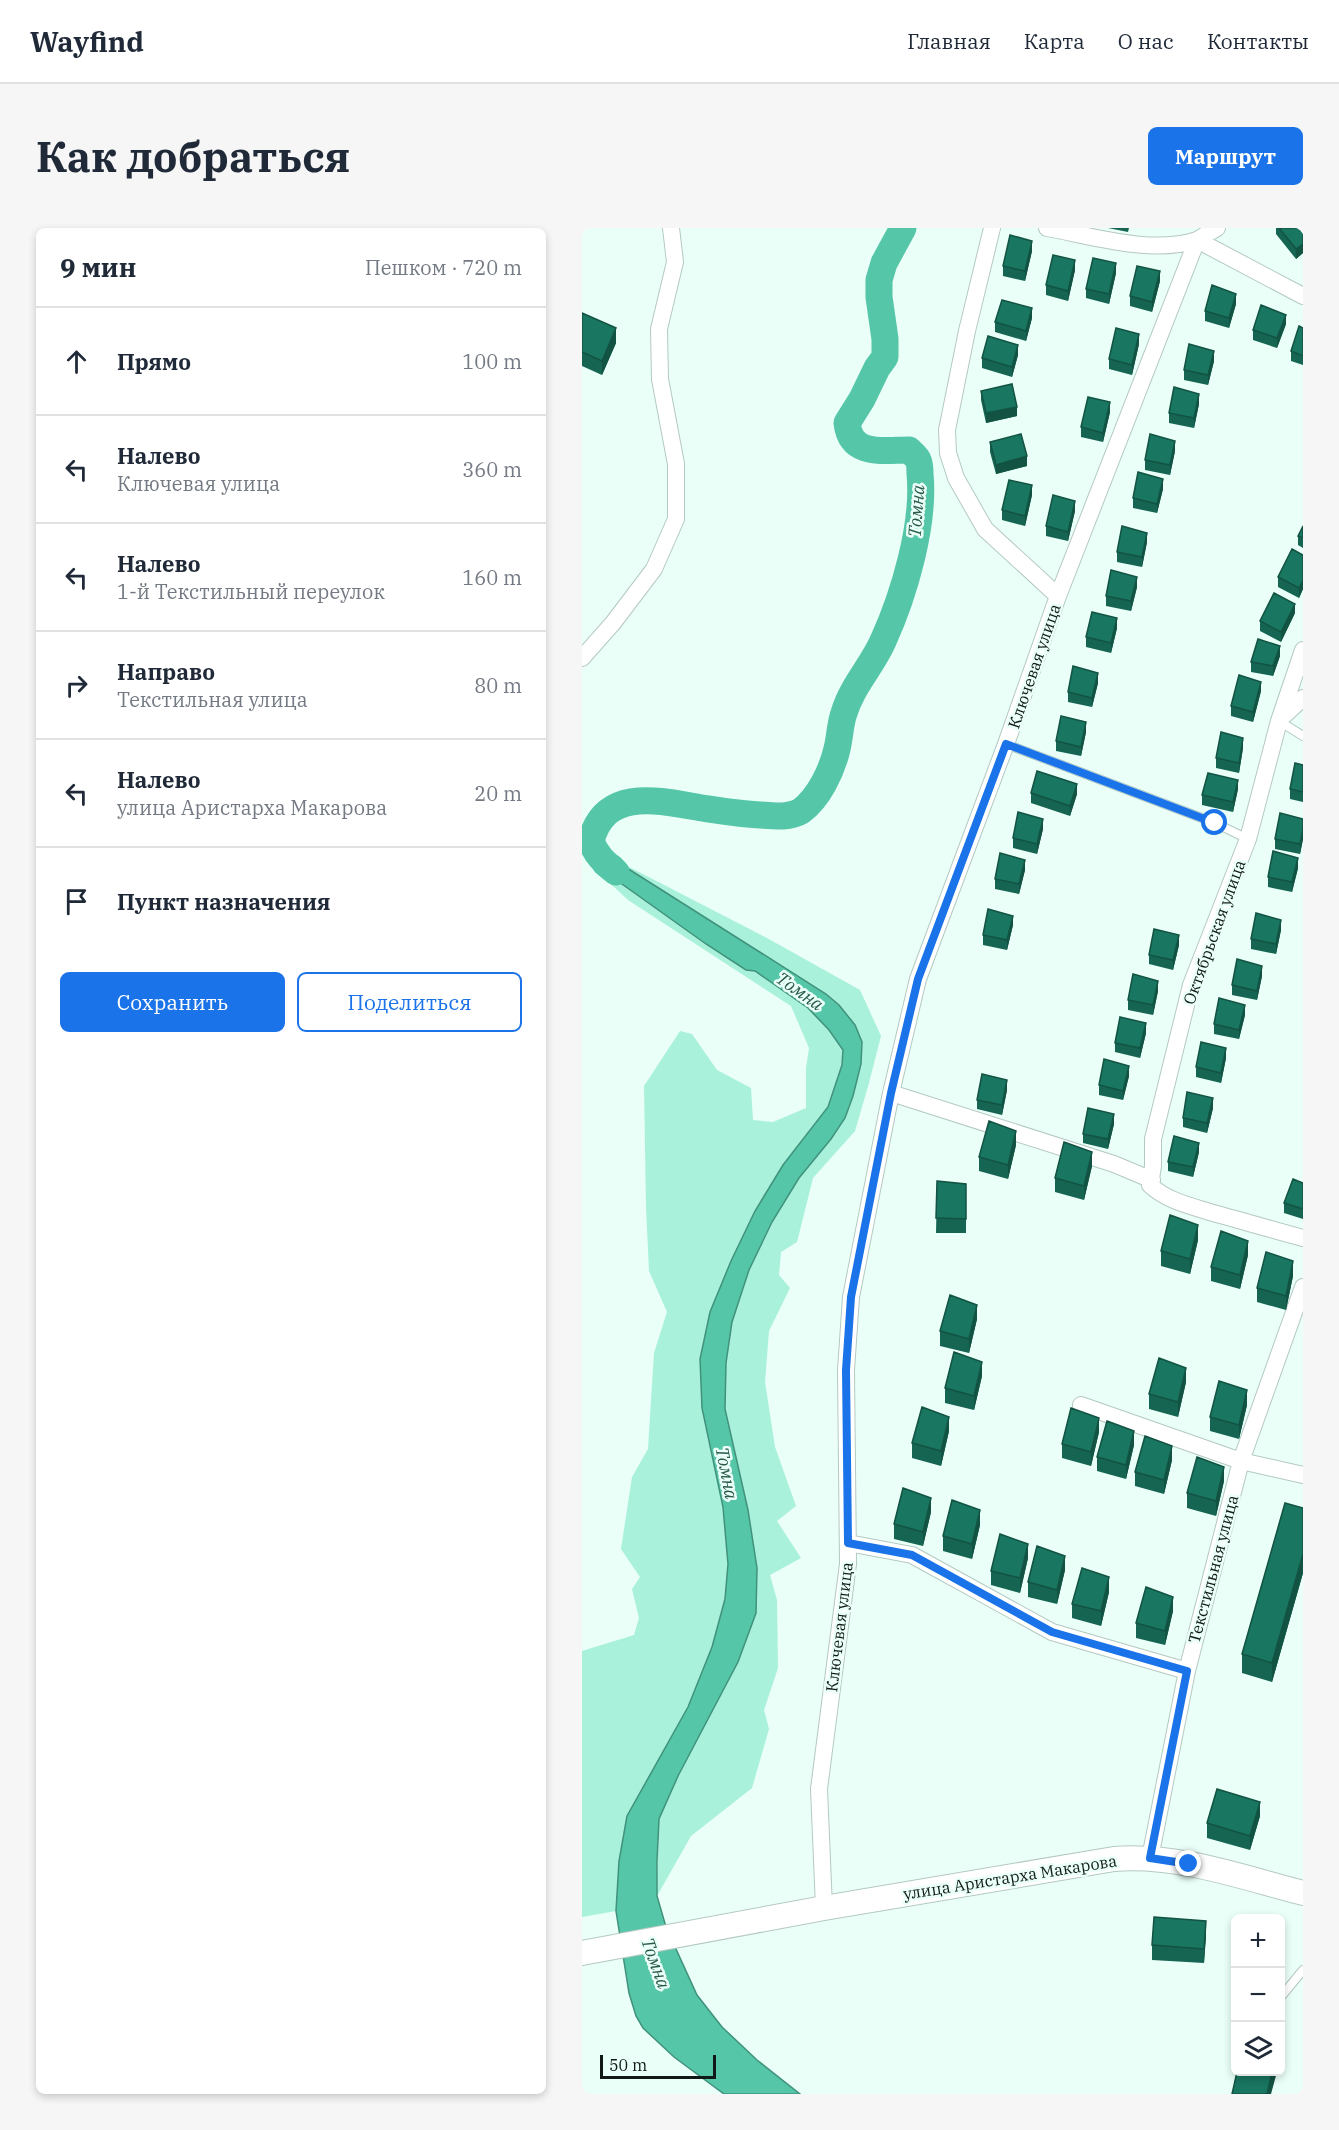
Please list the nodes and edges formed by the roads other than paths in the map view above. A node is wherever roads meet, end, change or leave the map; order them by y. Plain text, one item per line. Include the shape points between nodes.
1 (671, 228) edge
2 (992, 228) edge
3 (1047, 228) edge
4 (1217, 228) edge
5 (1193, 234) edge
6 (1303, 296) edge
7 (1058, 596) junction
8 (1303, 650) edge
9 (582, 658) edge
10 (1303, 698) edge
11 (1278, 720) junction
12 (1303, 736) edge
13 (1006, 744) junction
14 (1248, 839) junction
15 (891, 1093) junction
16 (1152, 1180) junction
17 (1303, 1238) edge
18 (1303, 1287) edge
19 (1081, 1405) dead end
20 (1241, 1461) junction
21 (1303, 1475) edge
22 (848, 1543) junction
23 (1187, 1671) junction
24 (1150, 1858) junction
25 (1303, 1893) edge
26 (824, 1908) junction
27 (582, 1953) edge
28 (1303, 1970) edge
29 (1285, 1993) edge

1 - 9 street via 675,262 659,329 660,379 676,464 676,519 654,569
2 - 7 street via 947,430 948,453 956,478 985,529
3 - 5 street via 1154,247 1182,245
4 - 5 street
5 - 6 street
5 - 7 street, Ключевая улица
7 - 13 street, Ключевая улица
8 - 11 street, Октябрьская улица
10 - 11 street
11 - 12 lane
11 - 14 street, Октябрьская улица
13 - 14 lane
13 - 15 street, Ключевая улица via 918,979
14 - 16 street, Октябрьская улица via 1191,985 1153,1139
15 - 16 street via 1114,1164
15 - 22 street, Ключевая улица via 851,1297 846,1370
16 - 17 street via 1150,1185 1159,1193 1182,1204
18 - 20 street, Текстильная улица
19 - 20 street
20 - 21 street
20 - 23 street, Текстильная улица
22 - 23 street via 912,1555 1052,1632
22 - 26 street, Ключевая улица via 819,1789
23 - 24 street, Текстильная улица
24 - 25 street, улица Аристарха Макарова
24 - 26 street, улица Аристарха Макарова via 1114,1859
26 - 27 street, улица Аристарха Макарова
28 - 29 lane

